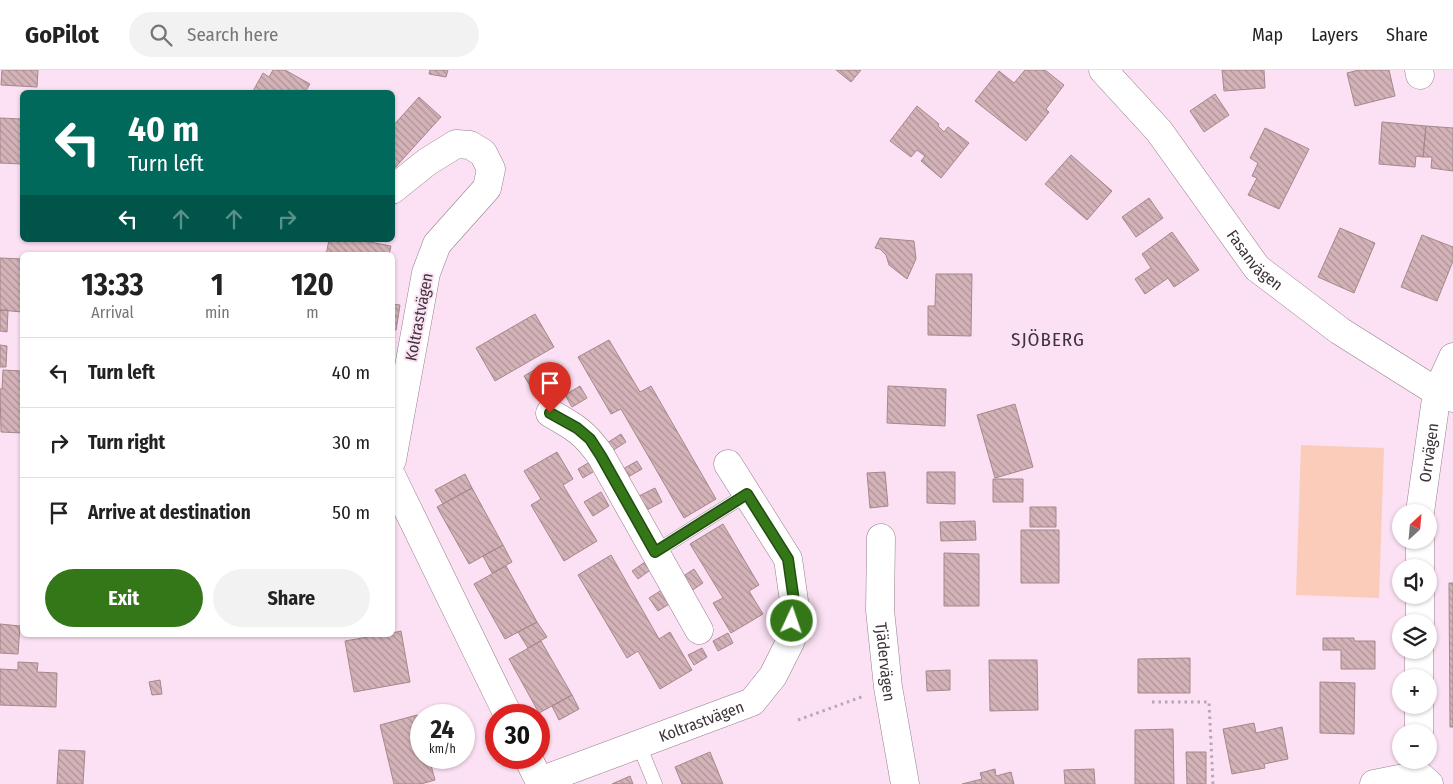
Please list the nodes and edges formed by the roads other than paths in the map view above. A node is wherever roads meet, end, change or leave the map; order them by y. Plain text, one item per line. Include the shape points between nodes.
1 (1103, 70) edge
2 (395, 188) edge
3 (1453, 357) edge
4 (1445, 395) edge
5 (550, 413) dead end
6 (395, 444) edge
7 (728, 464) dead end
8 (395, 483) edge
9 (747, 494) junction
10 (1422, 504) edge
11 (881, 538) dead end
12 (655, 552) junction
13 (699, 630) dead end
14 (503, 704) edge
15 (639, 745) junction
16 (536, 774) edge
17 (1420, 776) edge
18 (655, 784) edge
19 (905, 784) edge
20 (1374, 784) edge

1 - 4 street, Fasanvägen via 1159,131 1256,268 1340,331
2 - 6 street, Koltrastvägen via 456,144 470,145 483,153 491,169 487,188 437,244 426,273
3 - 4 street, Orrvägen
4 - 10 street, Orrvägen
5 - 12 street via 590,439
7 - 9 street, Koltrastvägen
8 - 14 street
9 - 12 lane
9 - 15 street, Koltrastvägen via 788,559 794,601 791,640 773,676 752,702
11 - 19 street, Tjädervägen via 880,610 888,687
12 - 13 street
15 - 16 street, Koltrastvägen
15 - 18 lane
17 - 20 street

